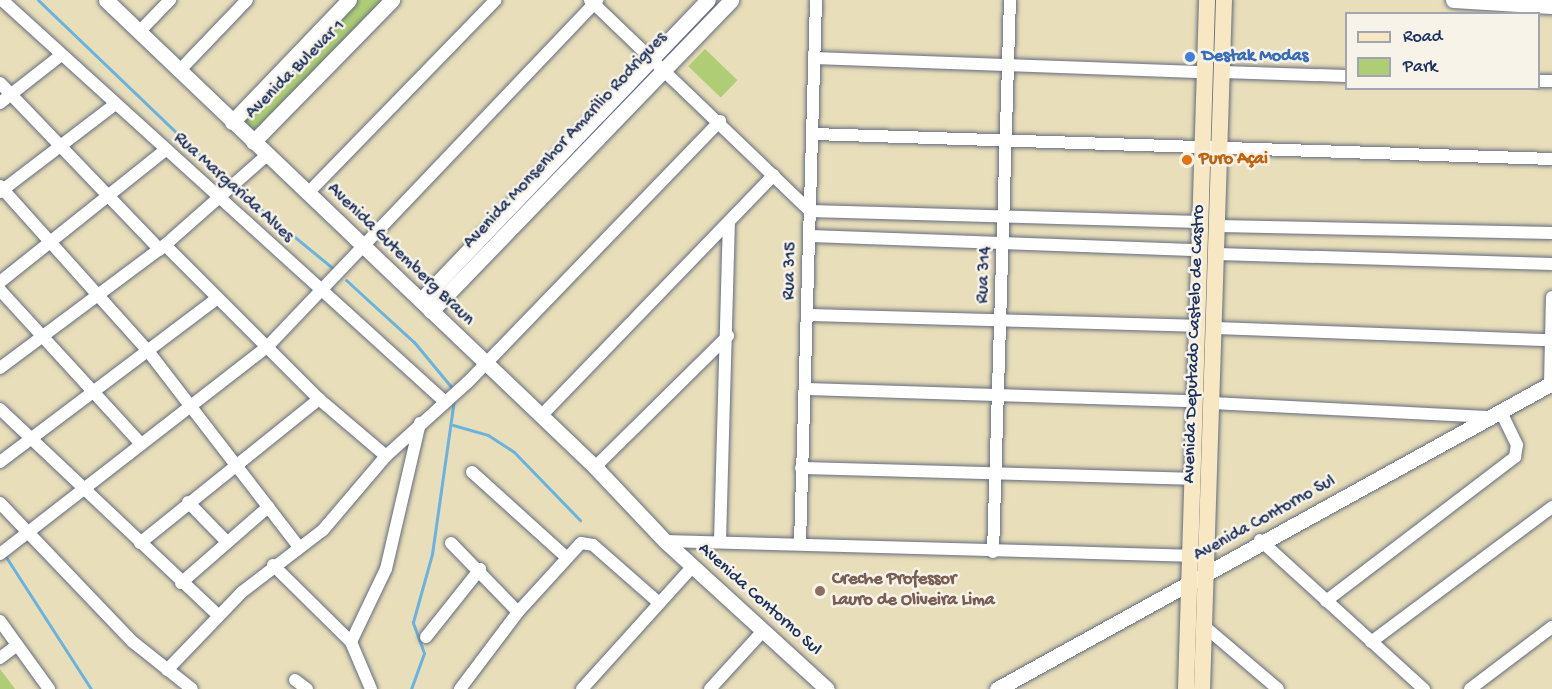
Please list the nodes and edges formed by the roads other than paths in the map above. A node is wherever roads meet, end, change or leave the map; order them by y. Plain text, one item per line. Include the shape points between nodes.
1 (106, 0) edge
2 (170, 0) edge
3 (247, 0) edge
4 (349, 0) edge
5 (392, 0) edge
6 (496, 0) edge
7 (708, 0) edge
8 (731, 0) edge
9 (816, 0) edge
10 (1010, 0) edge
11 (1207, 0) edge
12 (1224, 0) edge
13 (1453, 0) edge
14 (594, 1) edge
15 (6, 3) edge
16 (1552, 6) edge
17 (139, 32) junction
18 (60, 56) junction
19 (814, 58) junction
20 (657, 62) junction
21 (1009, 65) junction
22 (179, 71) junction
23 (1204, 72) junction
24 (1223, 72) junction
25 (1345, 76) edge
26 (0, 83) edge
27 (12, 94) junction
28 (0, 103) edge
29 (114, 105) junction
30 (720, 121) junction
31 (232, 122) junction
32 (814, 134) junction
33 (1007, 141) junction
34 (253, 142) junction
35 (61, 146) junction
36 (1201, 148) junction
37 (1221, 150) junction
38 (164, 151) junction
39 (267, 155) junction
40 (1552, 159) edge
41 (774, 175) junction
42 (1, 189) edge
43 (308, 193) junction
44 (110, 197) junction
45 (219, 201) junction
46 (810, 211) junction
47 (1005, 217) junction
48 (1200, 222) junction
49 (729, 224) junction
50 (1219, 226) junction
51 (1552, 233) edge
52 (811, 236) junction
53 (50, 244) junction
54 (1005, 244) junction
55 (162, 247) junction
56 (365, 248) junction
57 (1199, 250) junction
58 (1218, 254) junction
59 (1552, 264) edge
60 (0, 282) edge
61 (0, 290) edge
62 (323, 292) junction
63 (98, 295) junction
64 (1552, 297) edge
65 (216, 299) junction
66 (426, 306) junction
67 (808, 315) junction
68 (1001, 321) junction
69 (1197, 326) junction
70 (1215, 328) junction
71 (728, 336) junction
72 (42, 337) junction
73 (1550, 340) junction
74 (267, 347) junction
75 (148, 351) junction
76 (484, 365) junction
77 (0, 368) edge
78 (1551, 383) edge
79 (805, 389) junction
80 (96, 394) junction
81 (999, 396) junction
82 (319, 399) junction
83 (443, 400) junction
84 (1195, 401) junction
85 (1213, 403) junction
86 (191, 405) junction
87 (0, 409) edge
88 (1496, 414) junction
89 (541, 416) junction
90 (420, 423) junction
91 (31, 440) junction
92 (141, 444) junction
93 (386, 456) junction
94 (0, 462) edge
95 (235, 466) junction
96 (595, 467) junction
97 (801, 468) junction
98 (472, 472) dead end
99 (994, 474) junction
100 (1193, 479) junction
101 (83, 491) junction
102 (188, 502) junction
103 (0, 503) edge
104 (268, 507) junction
105 (1552, 507) edge
106 (25, 534) junction
107 (1260, 540) junction
108 (665, 541) junction
109 (720, 541) junction
110 (227, 542) junction
111 (140, 543) junction
112 (451, 543) dead end
113 (800, 543) junction
114 (299, 547) junction
115 (993, 552) junction
116 (0, 554) edge
117 (566, 557) junction
118 (1200, 562) junction
119 (273, 565) junction
120 (693, 566) junction
121 (480, 569) junction
122 (181, 583) junction
123 (1189, 583) junction
124 (1326, 601) junction
125 (658, 602) junction
126 (518, 612) junction
127 (218, 615) junction
128 (0, 621) edge
129 (1204, 626) junction
130 (1552, 627) edge
131 (762, 632) junction
132 (426, 638) dead end
133 (351, 642) junction
134 (1371, 642) junction
135 (16, 646) junction
136 (0, 658) edge
137 (167, 669) junction
138 (295, 680) dead end
139 (49, 689) edge
140 (192, 689) edge
141 (307, 689) edge
142 (371, 689) edge
143 (460, 689) edge
144 (582, 689) edge
145 (710, 689) edge
146 (827, 689) edge
147 (997, 689) edge
148 (1186, 689) edge
149 (1202, 689) edge
150 (1278, 689) edge
151 (1424, 689) edge
152 (1470, 689) edge

1 - 17 street, Avenida Gutemberg Braun
2 - 17 street
3 - 22 street
4 - 31 street, Avenida Bulevar 1
5 - 34 street, Avenida Bulevar 1
6 - 43 street
7 - 20 street, Avenida Monsenhor Amarilio Rodrigues
8 - 20 street, Avenida Monsenhor Amarilio Rodrigues
9 - 19 street, Rua 315
10 - 21 street, Rua 314
11 - 23 main road, Avenida Deputado Castelo de Castro
12 - 24 main road, Avenida Deputado Castelo de Castro
13 - 16 street
14 - 20 street
14 - 56 street
15 - 18 street, Rua Margarida Alves
17 - 22 street, Avenida Gutemberg Braun
18 - 27 street
18 - 29 street, Rua Margarida Alves
19 - 21 street
19 - 32 street, Rua 315
20 - 30 street
20 - 66 street, Avenida Monsenhor Amarilio Rodrigues
21 - 23 street
21 - 33 street, Rua 314
22 - 31 street, Avenida Gutemberg Braun
23 - 36 main road, Avenida Deputado Castelo de Castro
24 - 25 street
24 - 37 main road, Avenida Deputado Castelo de Castro
26 - 27 street
27 - 28 street
27 - 35 street
29 - 35 street
29 - 38 street, Rua Margarida Alves
30 - 41 street
30 - 76 street
31 - 34 street, Avenida Gutemberg Braun
32 - 33 street
32 - 46 street, Rua 315
33 - 36 street
33 - 47 street, Rua 314
34 - 39 street, Avenida Gutemberg Braun
35 - 42 street
35 - 44 street
36 - 37 street
36 - 48 main road, Avenida Deputado Castelo de Castro
37 - 40 street
37 - 50 main road, Avenida Deputado Castelo de Castro
38 - 44 street
38 - 45 street, Rua Margarida Alves
39 - 43 street, Avenida Gutemberg Braun
39 - 45 street
41 - 46 street
41 - 49 street
42 - 53 street
43 - 56 street, Avenida Gutemberg Braun
44 - 53 street
44 - 55 street
45 - 55 street
45 - 62 street, Rua Margarida Alves
46 - 47 street
46 - 52 street, Rua 315
47 - 48 street
47 - 54 street, Rua 314
48 - 57 main road, Avenida Deputado Castelo de Castro
49 - 71 street
49 - 89 street
50 - 51 street
50 - 58 main road, Avenida Deputado Castelo de Castro
52 - 54 street
52 - 67 street, Rua 315
53 - 60 street
53 - 63 street
54 - 57 street
54 - 68 street, Rua 314
55 - 63 street
55 - 65 street
56 - 62 street
56 - 66 street, Avenida Gutemberg Braun
57 - 69 main road, Avenida Deputado Castelo de Castro
58 - 59 street
58 - 70 main road, Avenida Deputado Castelo de Castro
61 - 72 street
62 - 74 street
62 - 83 street, Rua Margarida Alves
63 - 72 street
63 - 75 street
64 - 73 street
65 - 74 street
65 - 75 street
66 - 76 street, Avenida Gutemberg Braun
67 - 68 street
67 - 79 street, Rua 315
68 - 69 street
68 - 81 street, Rua 314
69 - 84 main road, Avenida Deputado Castelo de Castro
70 - 73 street
70 - 85 main road, Avenida Deputado Castelo de Castro
71 - 96 street
71 - 109 street
72 - 77 street
72 - 80 street
73 - 78 street
74 - 82 street
74 - 86 street
75 - 80 street
75 - 86 street
76 - 83 street
76 - 89 street, Avenida Gutemberg Braun
78 - 88 street, Avenida Contorno Sul
79 - 81 street
79 - 97 street, Rua 315
80 - 91 street
80 - 92 street
81 - 84 street
81 - 99 street, Rua 314
82 - 93 street
82 - 95 street
83 - 90 street
84 - 100 main road, Avenida Deputado Castelo de Castro
85 - 88 street
85 - 118 main road, Avenida Deputado Castelo de Castro
86 - 92 street
86 - 95 street
87 - 91 street
88 - 107 street, Avenida Contorno Sul
88 - 124 street via 1516,445 1515,457
89 - 96 street, Avenida Gutemberg Braun
90 - 93 street
90 - 133 street via 386,569
91 - 94 street
91 - 101 street
92 - 101 street
93 - 114 street via 338,515
95 - 102 street
95 - 104 street
96 - 108 street, Avenida Gutemberg Braun
97 - 99 street
97 - 113 street, Rua 315
98 - 117 street
99 - 100 street
99 - 115 street, Rua 314
100 - 118 main road, Avenida Deputado Castelo de Castro
101 - 106 street
101 - 111 street
102 - 110 street
102 - 111 street
103 - 106 street
104 - 110 street
104 - 114 street
105 - 134 street
106 - 116 street
106 - 137 street
107 - 118 street, Avenida Contorno Sul
107 - 124 street
108 - 109 street
108 - 120 street, Avenida Contorno Sul
109 - 113 street
110 - 122 street
111 - 122 street
112 - 121 street
113 - 115 street
114 - 119 street
115 - 118 street
117 - 125 street via 585,542
117 - 126 street
118 - 123 main road, Avenida Deputado Castelo de Castro
118 - 129 main road, Avenida Deputado Castelo de Castro
119 - 127 street
119 - 133 street
120 - 125 street
120 - 131 street, Avenida Contorno Sul
121 - 126 street
121 - 132 street
122 - 127 street
123 - 147 street, Avenida Contorno Sul
123 - 148 main road, Avenida Deputado Castelo de Castro
124 - 134 street
125 - 144 street
126 - 143 street
127 - 137 street
128 - 135 street
129 - 149 main road, Avenida Deputado Castelo de Castro
129 - 150 street
130 - 152 street
131 - 145 street
131 - 146 street, Avenida Contorno Sul
133 - 142 street
134 - 151 street
135 - 136 street
135 - 139 street
137 - 140 street
138 - 141 street

